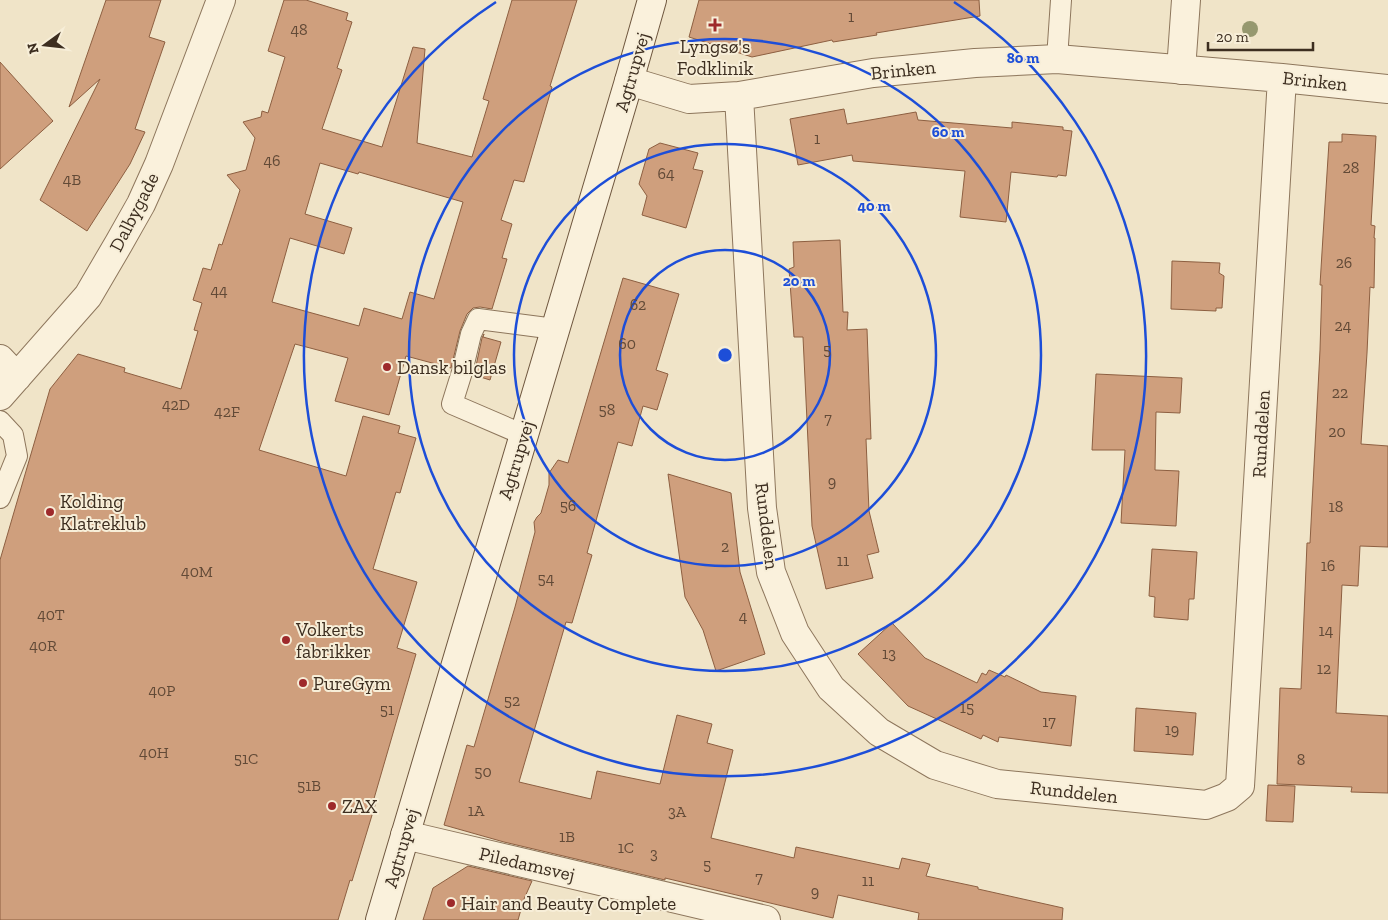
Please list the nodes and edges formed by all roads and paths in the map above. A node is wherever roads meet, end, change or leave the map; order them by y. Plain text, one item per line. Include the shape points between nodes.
1 (221, 0) edge
2 (652, 0) edge
3 (1061, 0) edge
4 (1186, 0) edge
5 (1057, 59) junction
6 (1181, 70) junction
7 (1282, 78) junction
8 (629, 81) junction
9 (1388, 89) edge
10 (740, 96) junction
11 (556, 329) junction
12 (6, 377) edge
13 (0, 420) edge
14 (524, 435) junction
15 (0, 498) edge
16 (405, 835) junction
17 (380, 920) edge
18 (766, 920) edge

1 - 12 street, Dalbygade via 158,164 136,212 88,296
2 - 8 street, Agtrupvej
3 - 5 lane
4 - 6 street
5 - 6 street, Brinken
5 - 10 street, Brinken via 873,72
6 - 7 street, Brinken
7 - 9 street, Brinken
7 - 10 street, Runddelen via 1240,786 1227,797 1206,805 998,784 935,765 879,732 831,688 795,633 771,572 762,508
8 - 10 street, Brinken via 689,99
8 - 11 street, Agtrupvej
11 - 14 street, Agtrupvej
11 - 14 lane via 478,319 471,334 452,404
13 - 15 lane via 13,435 17,456
14 - 16 street, Agtrupvej
16 - 17 street, Agtrupvej
16 - 18 street, Piledamsvej

